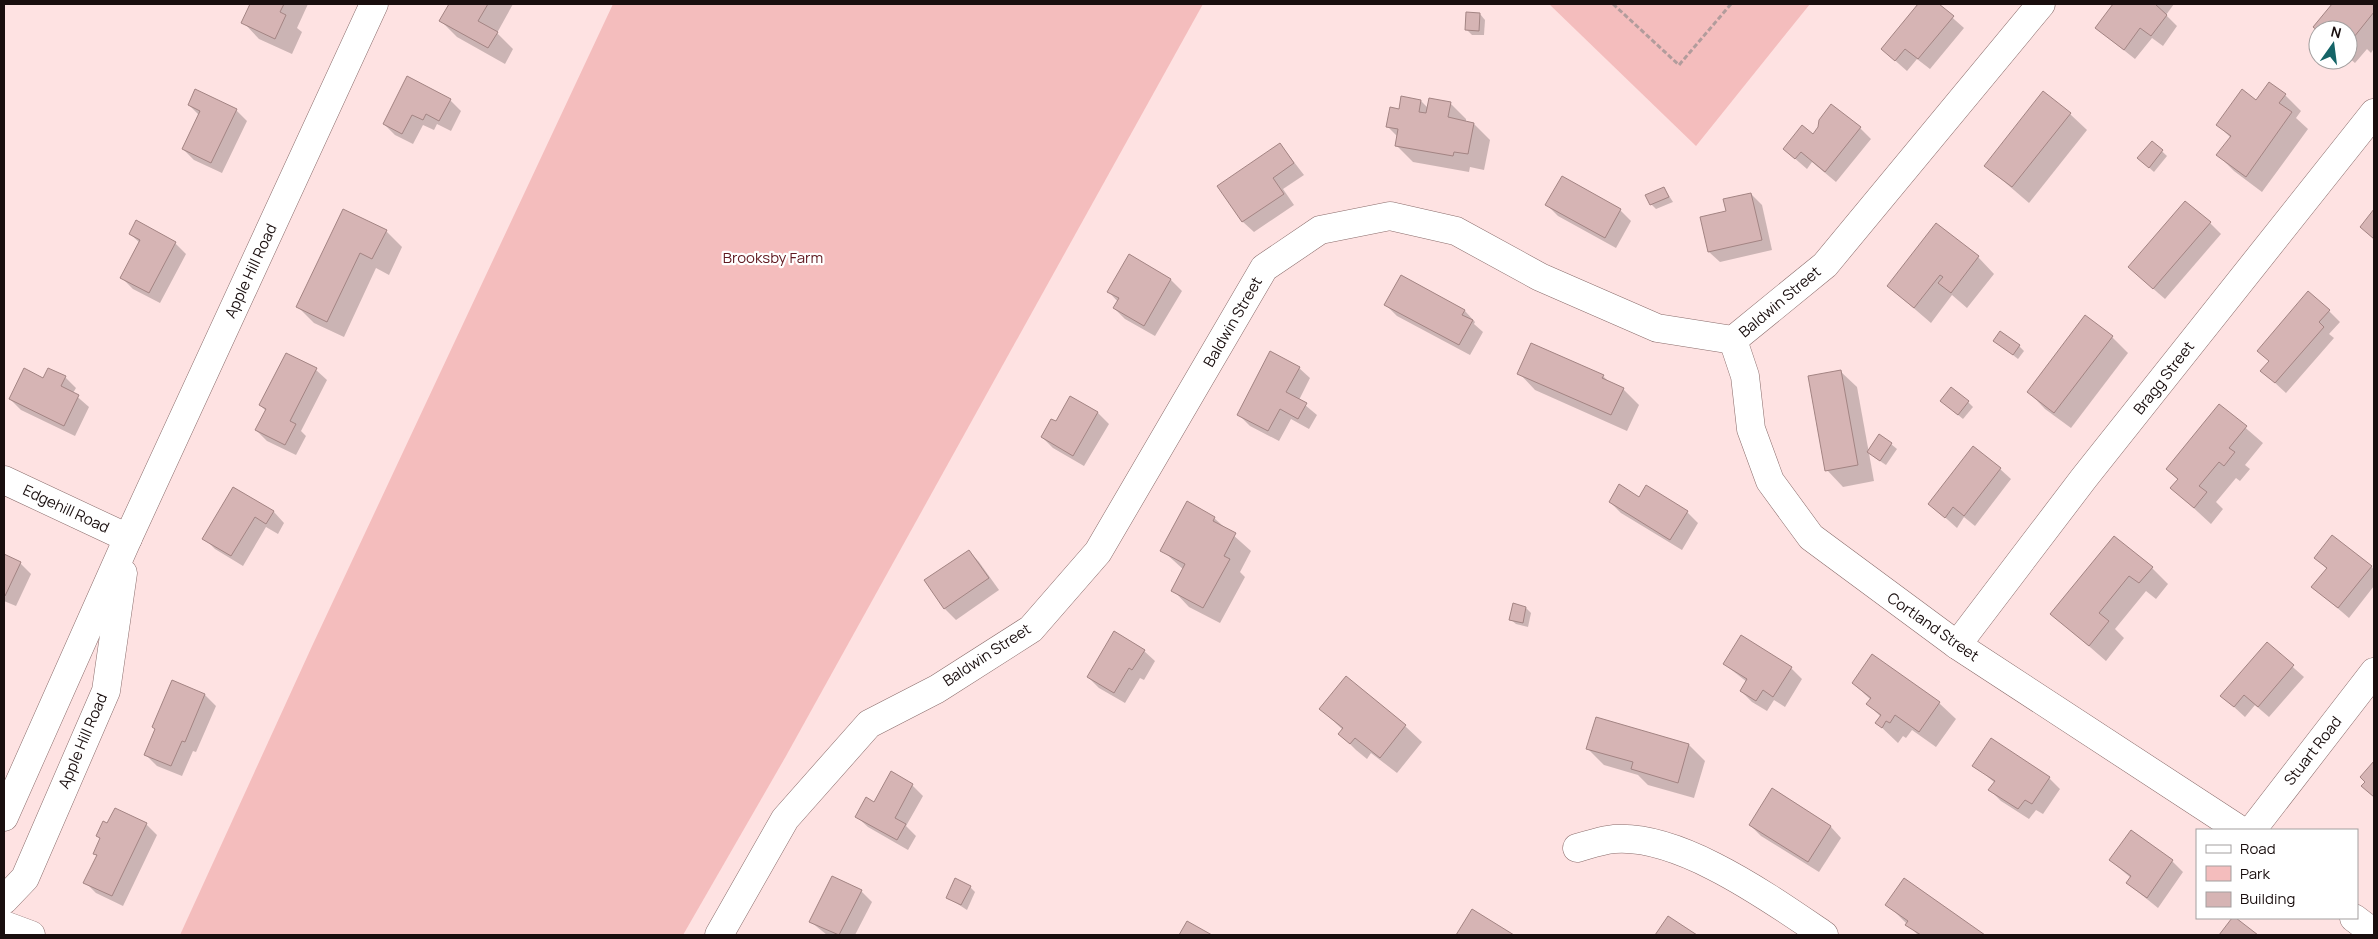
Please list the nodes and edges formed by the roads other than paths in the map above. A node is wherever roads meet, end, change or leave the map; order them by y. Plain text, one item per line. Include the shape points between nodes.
1 (374, 4) edge
2 (2041, 4) edge
3 (2374, 113) edge
4 (1733, 340) junction
5 (4, 480) edge
6 (128, 538) junction
7 (1957, 645) junction
8 (2374, 672) edge
9 (4, 817) edge
10 (2238, 829) edge
11 (2253, 829) edge
12 (1577, 848) dead end
13 (4, 900) edge
14 (2355, 919) edge
15 (4, 925) edge
16 (2374, 933) edge
17 (31, 935) edge
18 (719, 935) edge
19 (1824, 935) edge

1 - 6 street, Apple Hill Road
2 - 4 street, Baldwin Street via 1825,265
3 - 7 street, Bragg Street via 2084,478
4 - 7 street, Cortland Street via 1745,376 1751,429 1770,481 1810,538
4 - 18 street, Baldwin Street via 1657,328 1540,277 1456,231 1390,216 1320,230 1264,268 1098,552 1031,629 937,688 869,724 785,819
5 - 6 street, Edgehill Road
6 - 9 street, Apple Hill Road
6 - 13 street, Apple Hill Road via 106,691 25,878
7 - 10 street, Cortland Street
8 - 11 street, Stuart Road
12 - 19 street via 1608,840 1668,847 1725,872
14 - 16 street
15 - 17 street

